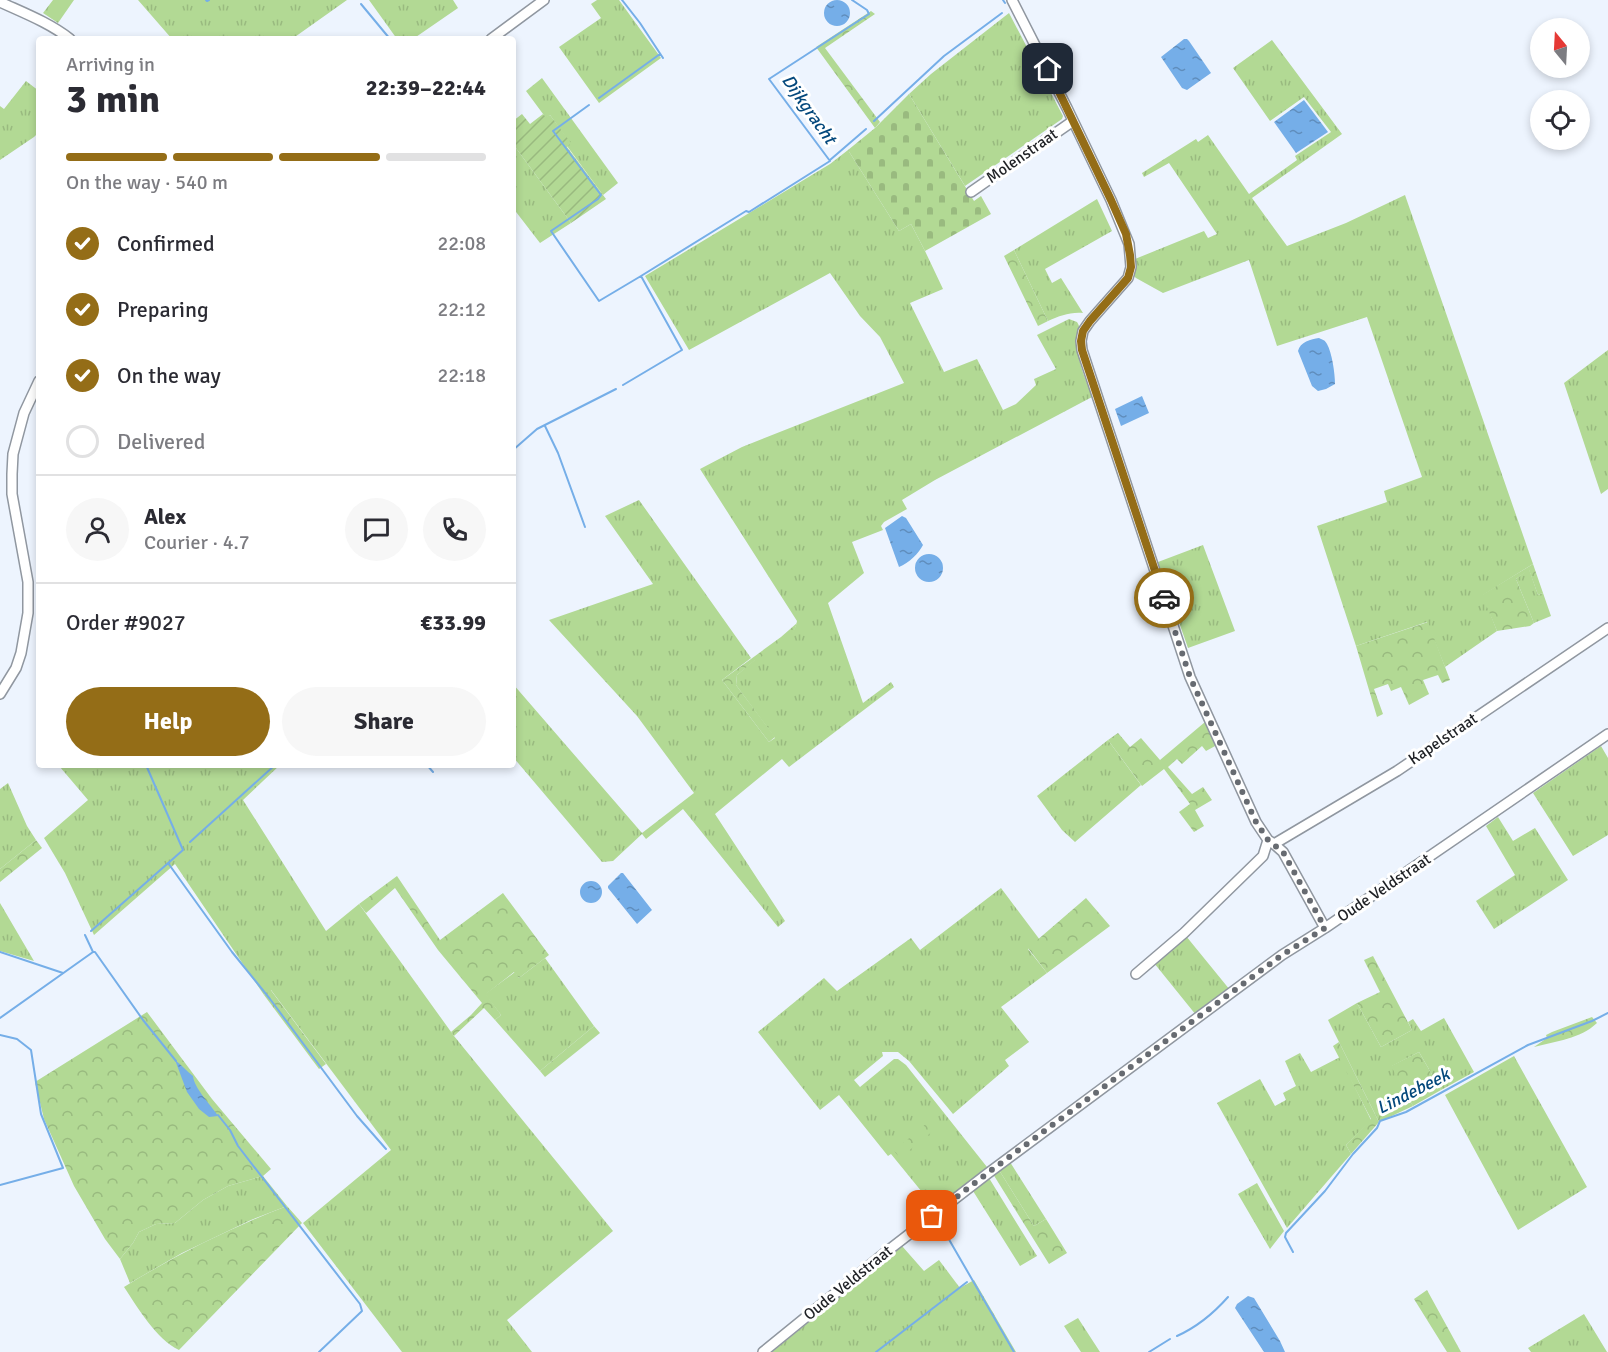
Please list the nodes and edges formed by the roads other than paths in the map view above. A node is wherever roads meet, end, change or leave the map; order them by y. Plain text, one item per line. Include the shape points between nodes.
1 (544, 0) edge
2 (1012, 0) edge
3 (0, 2) edge
4 (67, 36) edge
5 (495, 36) edge
6 (1073, 121) junction
7 (971, 192) dead end
8 (36, 387) edge
9 (1608, 628) edge
10 (0, 694) edge
11 (1608, 734) edge
12 (1271, 842) junction
13 (1325, 928) junction
14 (1136, 974) dead end
15 (763, 1352) edge

1 - 5 street
2 - 6 street, Molenstraat
3 - 4 street
6 - 7 street, Molenstraat
6 - 12 street, Molenstraat via 1122,226 1131,267 1128,278 1083,331 1082,350 1190,677 1256,822
8 - 10 street via 24,413 12,474 12,495 28,582 28,613 16,668
9 - 12 street, Kapelstraat via 1396,771
11 - 13 street, Oude Veldstraat
12 - 13 street, Molenstraat via 1283,852
12 - 14 street, Kapelstraat via 1263,856
13 - 15 street, Oude Veldstraat via 1282,955 989,1172

